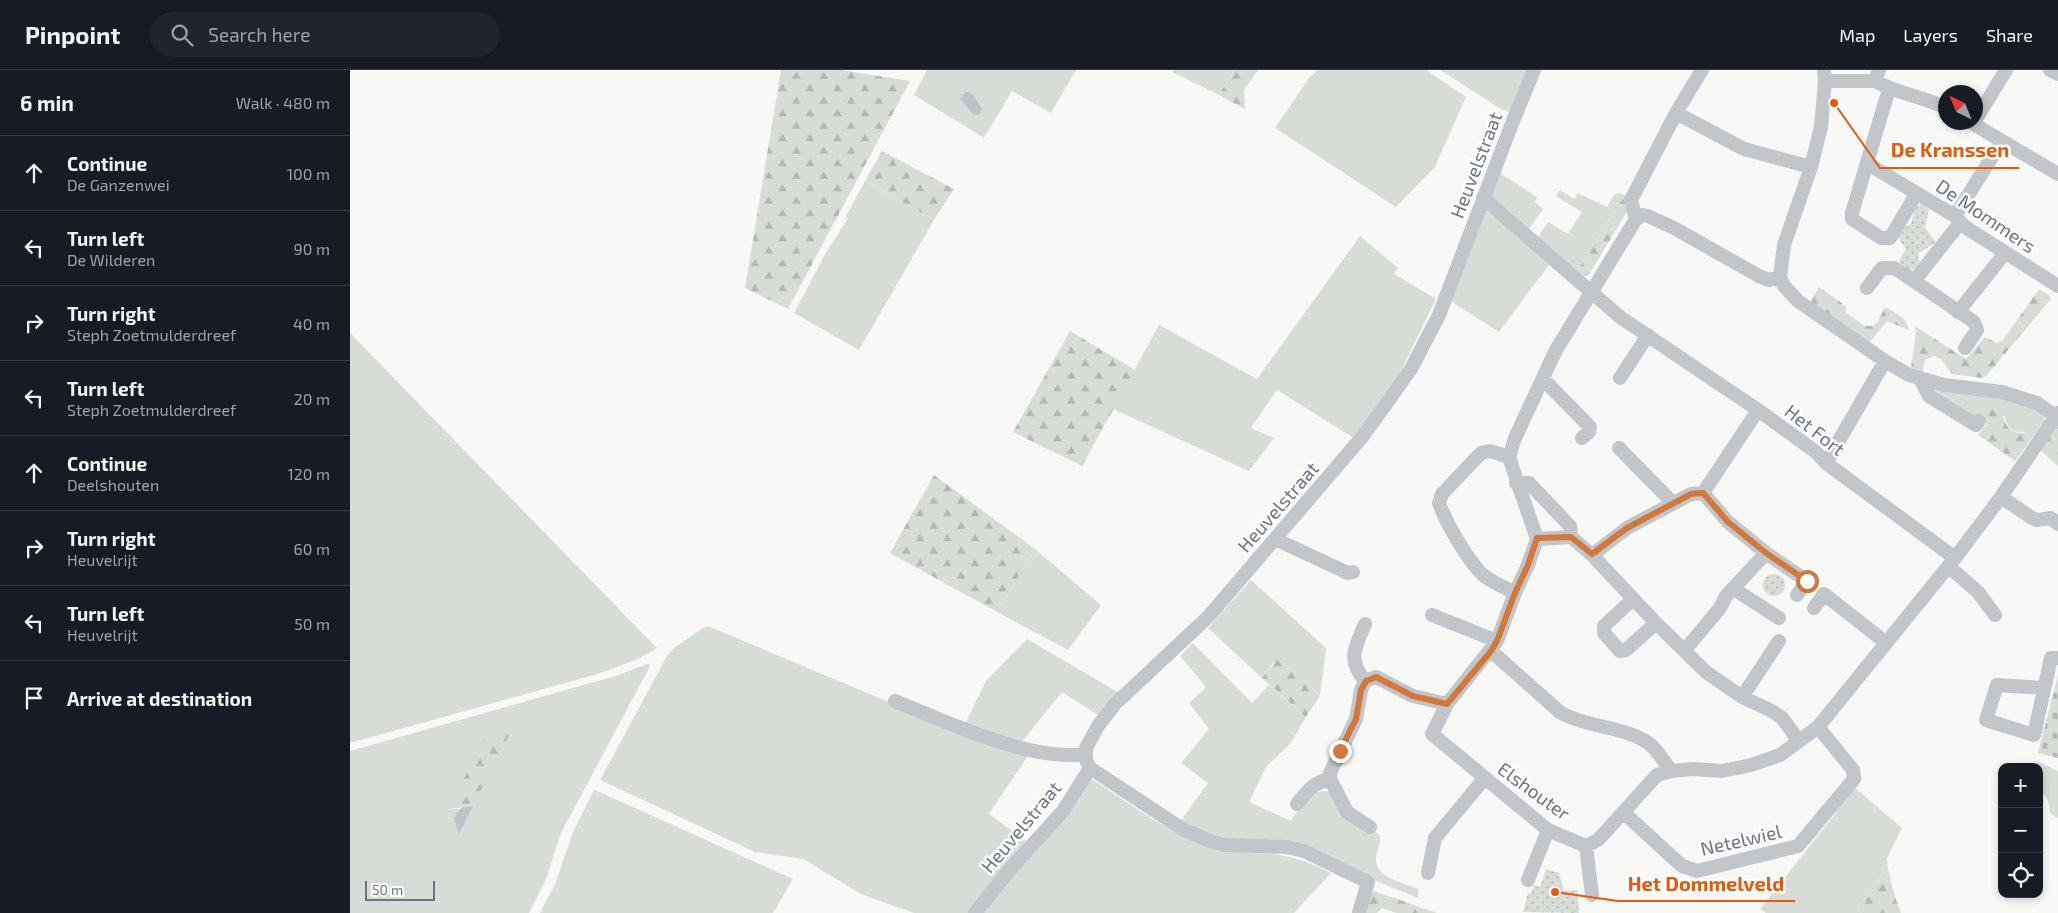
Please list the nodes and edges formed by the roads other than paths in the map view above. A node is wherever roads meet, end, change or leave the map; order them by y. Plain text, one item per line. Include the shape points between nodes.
1 (1534, 70) edge
2 (1702, 70) edge
3 (2006, 70) edge
4 (2050, 70) edge
5 (2058, 74) edge
6 (1825, 75) edge
7 (1877, 75) edge
8 (1889, 89) junction
9 (1938, 104) edge
10 (1983, 106) edge
11 (1676, 113) junction
12 (1983, 129) edge
13 (2002, 141) junction
14 (1868, 164) junction
15 (1811, 167) junction
16 (2058, 174) edge
17 (1917, 193) junction
18 (1483, 198) junction
19 (1636, 218) junction
20 (1958, 219) junction
21 (2005, 253) junction
22 (1780, 277) junction
23 (1914, 281) junction
24 (2058, 286) edge
25 (1867, 288) dead end
26 (1591, 290) junction
27 (1958, 312) junction
28 (1648, 335) junction
29 (1965, 348) dead end
30 (1885, 361) junction
31 (1620, 378) dead end
32 (1543, 379) junction
33 (1920, 379) junction
34 (1758, 410) junction
35 (2057, 416) edge
36 (1979, 421) dead end
37 (1582, 438) dead end
38 (1619, 448) dead end
39 (1508, 457) junction
40 (1826, 463) junction
41 (1516, 483) junction
42 (1703, 493) junction
43 (2001, 497) junction
44 (1673, 503) junction
45 (2058, 524) edge
46 (1571, 537) junction
47 (1537, 538) junction
48 (1275, 539) junction
49 (1766, 553) junction
50 (1592, 554) junction
51 (1951, 562) junction
52 (1353, 572) dead end
53 (1734, 589) junction
54 (1515, 593) junction
55 (1797, 595) dead end
56 (1633, 600) junction
57 (1814, 608) dead end
58 (1432, 615) dead end
59 (1995, 615) dead end
60 (1779, 618) dead end
61 (1656, 623) junction
62 (1365, 624) dead end
63 (1779, 641) dead end
64 (1885, 642) junction
65 (1690, 644) dead end
66 (1494, 646) junction
67 (2055, 658) edge
68 (1366, 681) junction
69 (2044, 688) junction
70 (1742, 696) junction
71 (895, 701) dead end
72 (1447, 704) junction
73 (1818, 727) junction
74 (1799, 741) junction
75 (1085, 754) junction
76 (1090, 768) junction
77 (1671, 771) junction
78 (1330, 779) junction
79 (1484, 779) junction
80 (1297, 804) dead end
81 (1623, 812) junction
82 (1370, 826) dead end
83 (1548, 830) junction
84 (1586, 846) junction
85 (1428, 873) dead end
86 (1528, 880) dead end
87 (1592, 895) dead end
88 (975, 913) edge
89 (1359, 913) edge

1 - 18 street, Heuvelstraat
2 - 11 street
3 - 10 street
4 - 5 street
6 - 7 street
6 - 15 street via 1821,127
7 - 8 street
8 - 9 street
8 - 14 street
11 - 15 street via 1744,150
11 - 19 street via 1631,200
12 - 13 street
13 - 16 street
13 - 20 street
14 - 17 street, De Mommers
14 - 17 street via 1852,219 1881,238 1890,238
15 - 22 street via 1784,245
17 - 20 street, De Mommers
18 - 26 street, Het Fort
18 - 48 street, Heuvelstraat via 1438,315 1411,369 1363,436
19 - 22 street via 1648,216 1769,280
19 - 26 street
20 - 21 street, De Mommers
20 - 23 street
21 - 24 street, De Mommers
21 - 27 street
22 - 30 street via 1798,301
23 - 25 street via 1894,268 1882,268
23 - 27 street
26 - 28 street, Het Fort via 1620,317
26 - 32 street
27 - 29 street via 1974,322 1978,330
28 - 31 street
28 - 34 street, Het Fort
30 - 33 street
30 - 40 street
32 - 37 street via 1590,427
32 - 39 street
33 - 35 street via 2002,392 2037,404
33 - 36 street via 1929,396 1976,425
34 - 40 street, Het Fort via 1816,452
34 - 42 street
35 - 43 street
38 - 44 street
39 - 41 street
39 - 54 street via 1490,451 1481,453 1442,494 1439,503 1476,567 1487,578
40 - 51 street, Het Fort
41 - 46 street via 1530,483 1570,526
41 - 47 street
42 - 44 street via 1691,494
42 - 49 street via 1728,522
43 - 45 street via 2032,518 2050,518
43 - 51 street
44 - 50 street via 1627,528
46 - 47 street
46 - 50 street
47 - 54 street
48 - 52 street via 1348,573
48 - 75 street, Heuvelstraat via 1208,617 1115,704 1098,726
49 - 53 street
49 - 55 street via 1807,581
50 - 56 street
51 - 59 street, Het Fort
51 - 64 street
53 - 60 street
53 - 65 street
54 - 66 street
56 - 61 street
56 - 61 street via 1604,626 1604,632 1620,651 1626,650
57 - 64 street via 1824,594
58 - 66 street
61 - 70 street via 1706,672
62 - 68 street via 1354,659 1357,671
63 - 70 street
64 - 73 street
66 - 72 street
66 - 77 street via 1561,713 1640,739 1652,746
67 - 69 street
68 - 72 street via 1376,677 1413,696
68 - 78 street via 1361,690 1356,719
69 - 69 street via 1997,685 1986,720 2034,735
70 - 74 street via 1782,718
71 - 75 street via 1020,748 1059,756
72 - 79 street, Elshouter via 1432,734
73 - 74 street
73 - 81 street, Netelwiel via 1854,770 1854,779 1798,846 1697,871 1682,866
74 - 77 street via 1780,755 1752,765 1722,771
75 - 76 street
76 - 88 street, Heuvelstraat via 1063,811
76 - 89 street via 1184,830 1210,841 1304,851 1368,882
77 - 81 street via 1657,775
78 - 80 street via 1310,788
78 - 82 street via 1347,812
79 - 83 street, Elshouter
79 - 85 street via 1435,838
81 - 84 street via 1598,840
83 - 84 street, Elshouter
83 - 86 street
84 - 87 street

